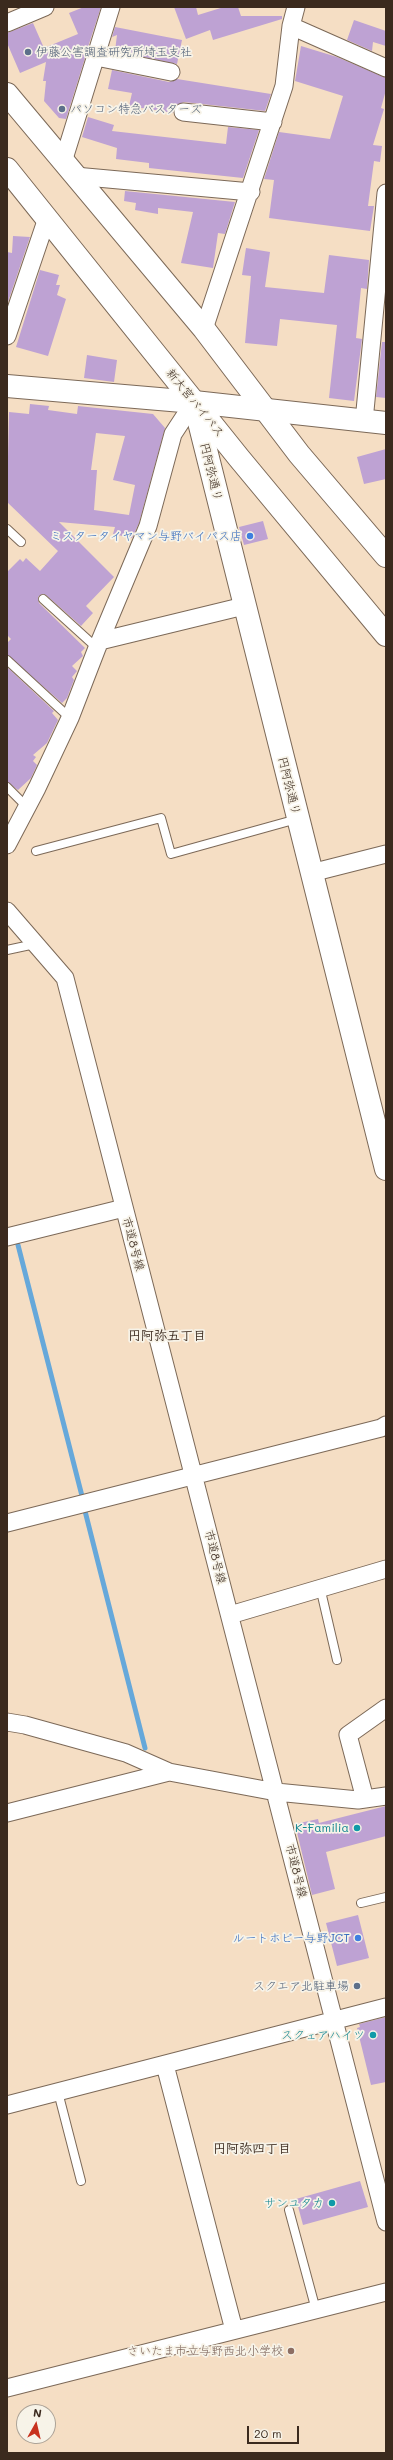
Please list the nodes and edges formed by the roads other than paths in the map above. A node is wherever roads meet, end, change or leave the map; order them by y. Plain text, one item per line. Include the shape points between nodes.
1 (45, 7) edge
2 (111, 7) edge
3 (296, 7) edge
4 (7, 23) edge
5 (291, 26) junction
6 (96, 57) junction
7 (386, 68) edge
8 (171, 72) dead end
9 (7, 94) edge
10 (183, 112) dead end
11 (273, 122) junction
12 (7, 169) edge
13 (69, 169) junction
14 (251, 192) junction
15 (386, 193) edge
16 (47, 218) junction
17 (204, 329) junction
18 (7, 336) edge
19 (7, 386) edge
20 (194, 402) junction
21 (268, 411) junction
22 (364, 421) junction
23 (386, 423) edge
24 (7, 529) edge
25 (21, 542) dead end
26 (386, 556) edge
27 (44, 599) dead end
28 (244, 606) junction
29 (386, 635) edge
30 (98, 645) junction
31 (7, 660) edge
32 (70, 718) junction
33 (7, 787) edge
34 (27, 807) junction
35 (298, 818) junction
36 (7, 844) edge
37 (36, 851) dead end
38 (386, 854) edge
39 (311, 873) junction
40 (7, 911) edge
41 (35, 944) junction
42 (7, 950) edge
43 (382, 1142) edge
44 (386, 1169) edge
45 (124, 1208) junction
46 (7, 1237) edge
47 (386, 1425) edge
48 (194, 1477) junction
49 (7, 1522) edge
50 (386, 1569) edge
51 (320, 1587) junction
52 (230, 1615) junction
53 (338, 1660) dead end
54 (386, 1708) edge
55 (7, 1722) edge
56 (169, 1772) junction
57 (276, 1792) junction
58 (386, 1796) edge
59 (365, 1799) junction
60 (7, 1813) edge
61 (386, 1897) edge
62 (361, 1903) dead end
63 (386, 2007) edge
64 (335, 2020) junction
65 (165, 2064) junction
66 (58, 2092) junction
67 (7, 2105) edge
68 (81, 2181) dead end
69 (289, 2210) dead end
70 (386, 2222) edge
71 (386, 2292) edge
72 (316, 2310) junction
73 (234, 2330) junction
74 (7, 2388) edge

1 - 4 street
2 - 6 street
3 - 5 street
5 - 7 street
5 - 11 street via 284,86
6 - 8 street
6 - 13 street
9 - 13 main road
10 - 11 street
11 - 14 street
12 - 16 main road, 新大宮バイパス
13 - 14 street
13 - 17 main road
14 - 17 street
15 - 22 street
16 - 18 street
16 - 20 main road, 新大宮バイパス
17 - 21 main road
19 - 20 main road
20 - 21 main road
20 - 28 main road, 円阿弥通り
20 - 29 main road, 新大宮バイパス
20 - 30 street via 173,434 148,526
21 - 22 main road
21 - 26 main road via 299,454
22 - 23 main road
24 - 25 lane
27 - 30 lane
28 - 30 street
28 - 35 main road, 円阿弥通り
30 - 32 street
31 - 32 lane
32 - 34 street
33 - 34 lane
34 - 36 street
35 - 37 lane via 171,854 161,818
35 - 39 main road, 円阿弥通り
38 - 39 street
39 - 43 main road, 円阿弥通り
40 - 41 street, 市道8号線
41 - 42 lane
41 - 45 street, 市道8号線 via 65,978
43 - 44 main road, 円阿弥通り
45 - 46 street
45 - 48 street, 市道8号線
47 - 48 street
48 - 49 street
48 - 52 street, 市道8号線
50 - 51 street
51 - 52 street
51 - 53 lane
52 - 57 street, 市道8号線
54 - 59 street via 348,1734
55 - 56 street via 126,1753
56 - 57 street
56 - 60 street
57 - 59 street
57 - 64 street, 市道8号線
58 - 59 street
61 - 62 lane
63 - 64 street
64 - 65 street
64 - 70 street, 市道8号線
65 - 66 street
65 - 73 street
66 - 67 street
66 - 68 lane
69 - 72 lane
71 - 72 street
72 - 73 street
73 - 74 street

